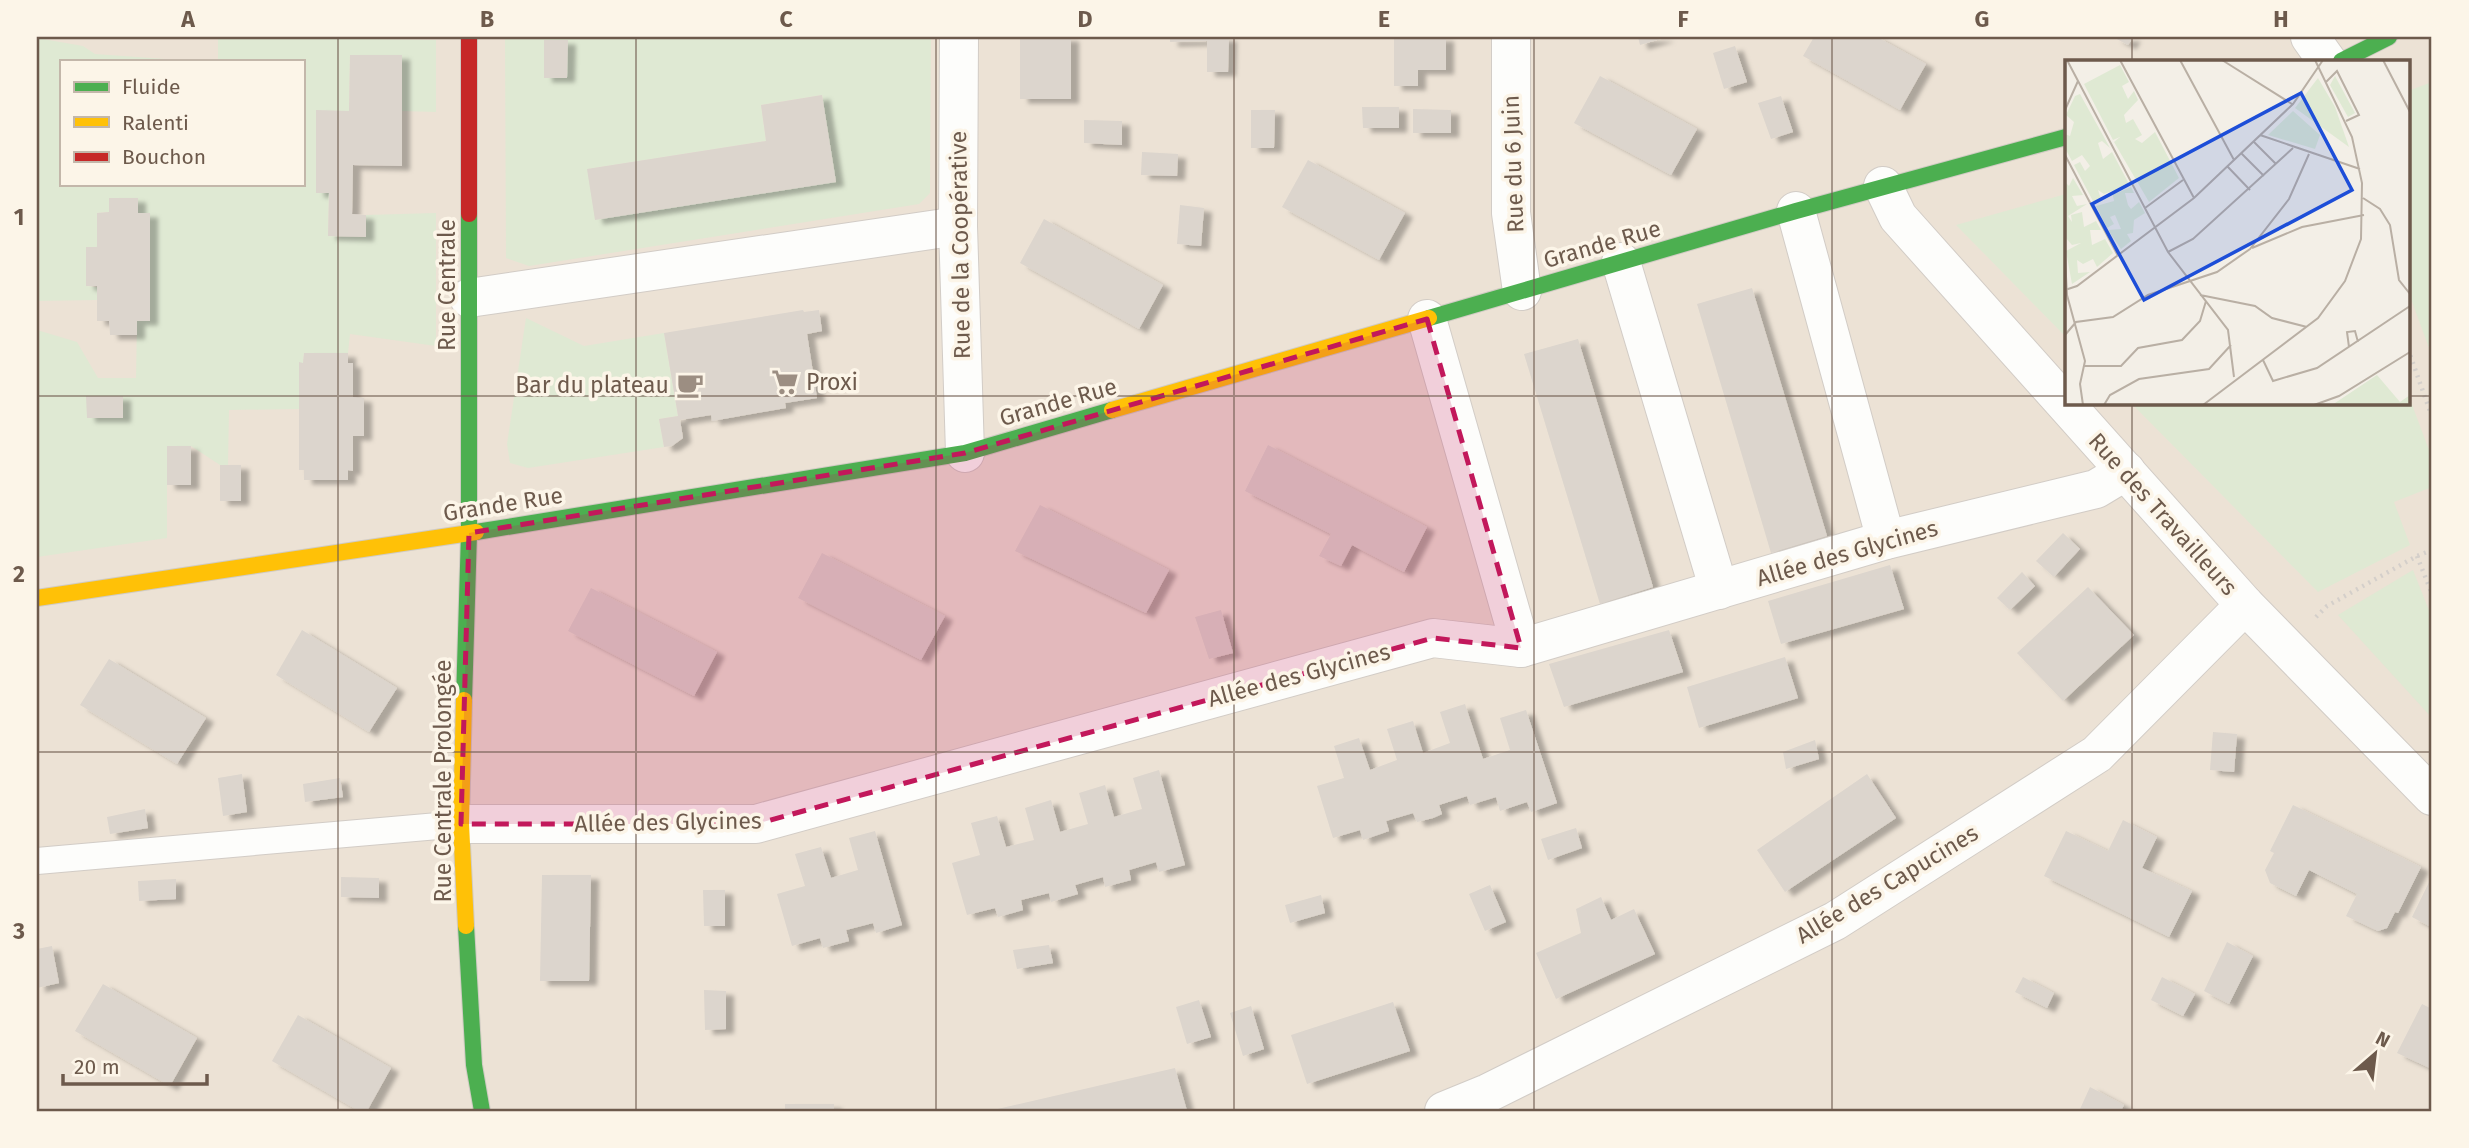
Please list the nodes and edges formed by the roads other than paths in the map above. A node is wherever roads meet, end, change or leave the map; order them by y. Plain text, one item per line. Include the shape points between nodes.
1 (469, 37) edge
2 (959, 37) edge
3 (1511, 37) edge
4 (2310, 37) edge
5 (2389, 37) edge
6 (2326, 60) edge
7 (2343, 60) edge
8 (2065, 138) edge
9 (1883, 186) junction
10 (1796, 211) junction
11 (958, 226) junction
12 (1621, 262) junction
13 (1522, 291) junction
14 (469, 298) junction
15 (1427, 319) junction
16 (2065, 403) edge
17 (2066, 404) edge
18 (965, 453) junction
19 (2126, 471) junction
20 (469, 533) junction
21 (1886, 540) junction
22 (1719, 590) junction
23 (37, 598) edge
24 (2245, 605) junction
25 (1521, 649) junction
26 (2432, 796) edge
27 (461, 824) junction
28 (37, 861) edge
29 (1488, 1102) edge
30 (482, 1111) edge
31 (1444, 1111) edge

1 - 14 street, Rue Centrale
2 - 11 street, Rue de la Coopérative
3 - 13 street, Rue du 6 Juin via 1511,213
4 - 6 street
5 - 7 street
8 - 9 street, Grande Rue
9 - 10 street, Grande Rue
9 - 16 street, Rue des Travailleurs via 1898,217
10 - 12 street, Grande Rue
10 - 21 street
11 - 14 street
11 - 18 street, Rue de la Coopérative
12 - 13 street, Grande Rue
12 - 22 street
13 - 15 street, Grande Rue
14 - 20 street, Rue Centrale
15 - 18 street, Grande Rue
15 - 25 street
17 - 19 street, Rue des Travailleurs
18 - 20 street, Grande Rue
19 - 21 street, Allée des Glycines via 2096,489
19 - 24 street, Rue des Travailleurs
20 - 23 street, Grande Rue
20 - 27 street, Rue Centrale Prolongée
21 - 22 street, Allée des Glycines
22 - 25 street, Allée des Glycines
24 - 26 street, Rue des Travailleurs
24 - 29 street, Allée des Capucines via 2097,754 1835,921
25 - 27 street, Allée des Glycines via 1433,638 756,824
27 - 28 lane
27 - 30 street, Rue Centrale Prolongée via 474,1065
29 - 31 street, Allée des Capucines

